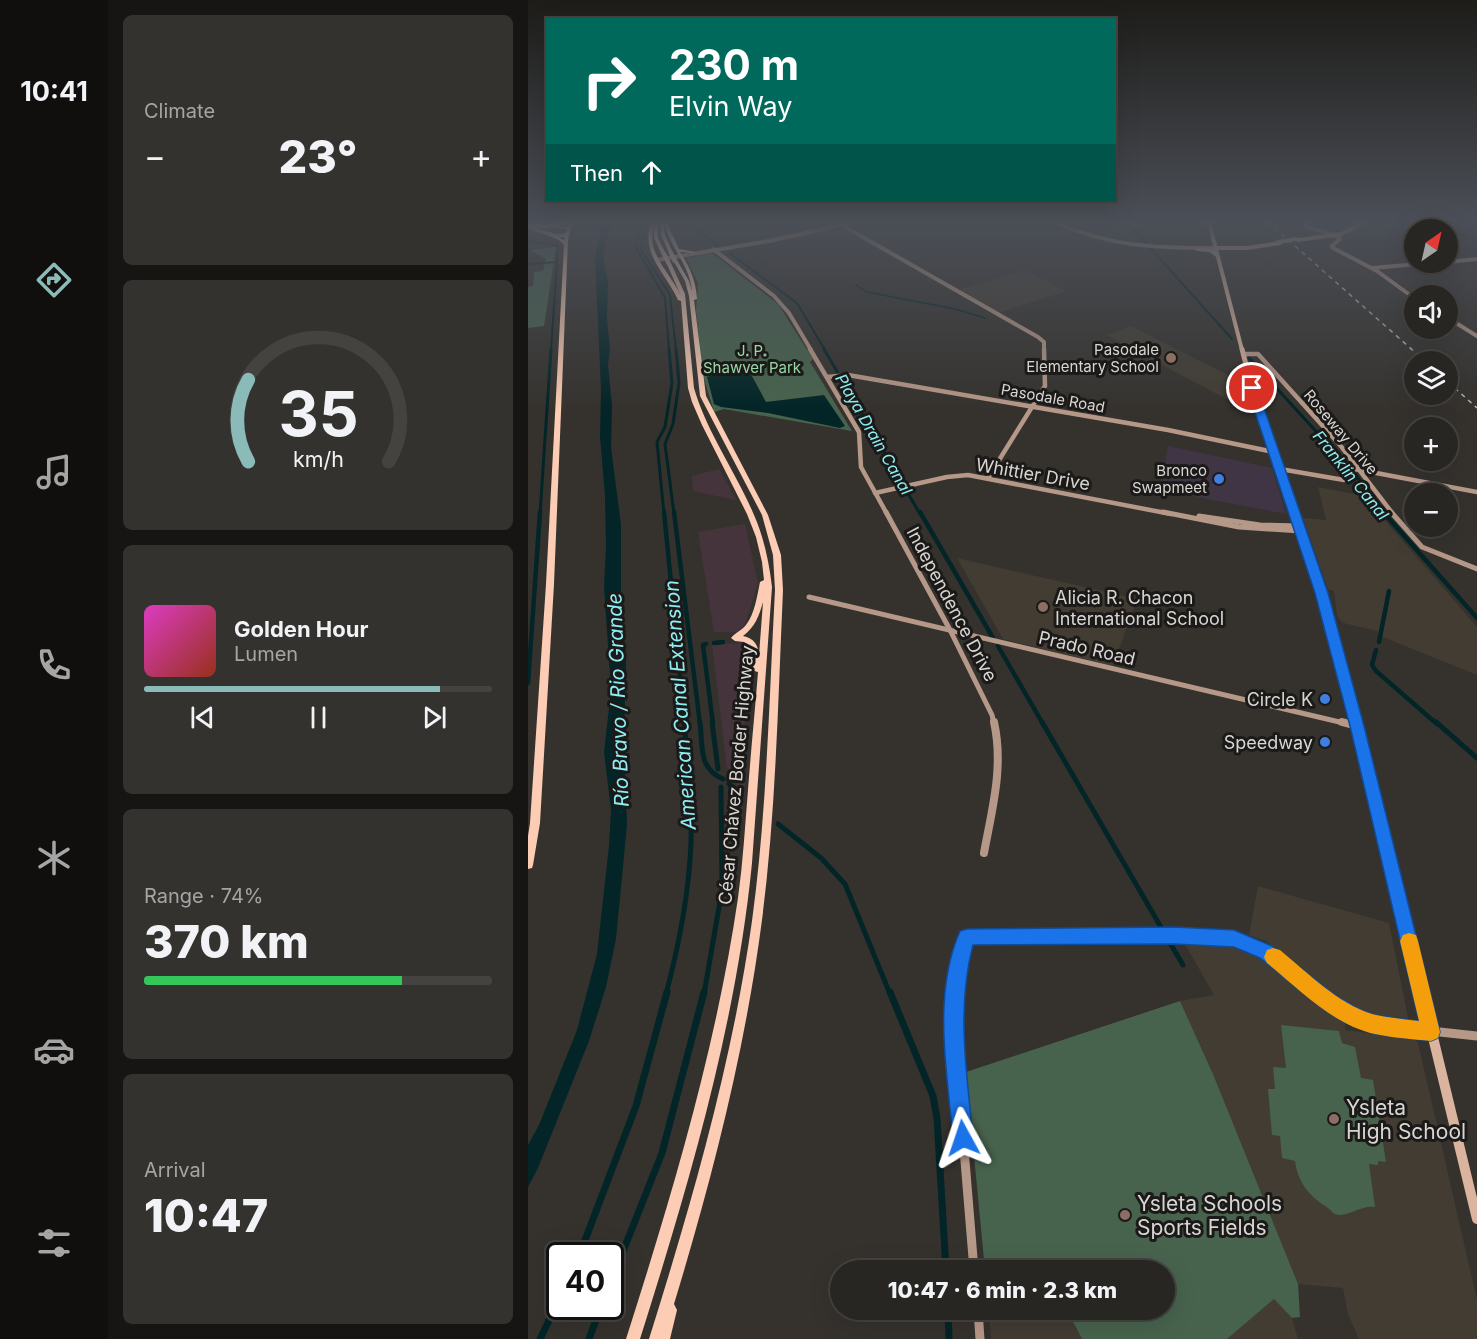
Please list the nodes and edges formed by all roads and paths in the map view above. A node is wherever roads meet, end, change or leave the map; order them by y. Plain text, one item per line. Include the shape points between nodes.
1 (563, 284) edge
2 (671, 284) edge
3 (680, 284) edge
4 (686, 284) edge
5 (695, 284) edge
6 (758, 284) edge
7 (948, 284) edge
8 (1225, 284) edge
9 (693, 313) junction
10 (1458, 324) edge
11 (686, 325) junction
12 (1477, 336) edge
13 (1243, 354) junction
14 (827, 377) junction
15 (1032, 407) junction
16 (1274, 453) junction
17 (1280, 469) junction
18 (1360, 470) junction
19 (988, 478) junction
20 (1477, 492) edge
21 (875, 493) junction
22 (1300, 528) junction
23 (766, 567) junction
24 (1477, 569) edge
25 (810, 597) dead end
26 (940, 615) junction
27 (925, 625) junction
28 (950, 630) junction
29 (971, 636) junction
30 (957, 645) junction
31 (758, 716) junction
32 (1357, 726) junction
33 (984, 853) dead end
34 (528, 865) edge
35 (1431, 1032) junction
36 (1477, 1036) edge
37 (1477, 1219) edge
38 (661, 1254) junction
39 (973, 1260) edge
40 (680, 1267) junction
41 (979, 1320) edge
42 (628, 1339) edge
43 (633, 1339) edge
44 (656, 1339) edge
45 (663, 1339) edge
46 (980, 1339) edge

1 - 34 highway via 536,823
2 - 11 highway
3 - 11 highway, César Chávez Border Highway
4 - 9 highway, César Chávez Border Highway
5 - 9 highway
6 - 14 street, Independence Drive via 782,303
7 - 15 street via 1042,339 1047,381
8 - 13 main road
9 - 40 highway, César Chávez Border Highway via 703,396 767,521 777,555 780,590 756,924 721,1105
10 - 12 street
11 - 23 highway, César Chávez Border Highway via 695,402 753,516
13 - 16 main road
13 - 18 street, Roseway Drive via 1258,354
14 - 15 street, Pasodale Road via 844,375
14 - 21 street, Independence Drive via 859,432 859,462
15 - 16 street, Pasodale Road
15 - 19 street
16 - 17 main road
17 - 18 street via 1341,480
17 - 22 main road
18 - 20 street
18 - 24 street, Roseway Drive via 1422,547
19 - 21 street, Whittier Drive via 955,476
19 - 22 street, Whittier Drive via 1239,527
21 - 26 street, Independence Drive
22 - 32 main road
23 - 31 highway, César Chávez Border Highway
23 - 31 highway via 752,624 735,638 746,639 754,646
25 - 27 street, Prado Road
26 - 27 street via 937,622
26 - 28 street, Independence Drive
27 - 28 street, Prado Road
28 - 29 street, Prado Road
28 - 30 street, Independence Drive
29 - 30 street
29 - 32 street, Prado Road
30 - 33 street, Independence Drive via 992,715 998,741 998,783
31 - 38 highway, César Chávez Border Highway via 749,855 738,927 715,1047
32 - 35 main road
35 - 36 street
35 - 37 main road
35 - 39 street via 1374,1024 1351,1015 1274,957 1244,941 1174,936 967,937 956,982 954,1028
38 - 42 highway
38 - 43 highway, César Chávez Border Highway
40 - 44 highway, César Chávez Border Highway
40 - 45 highway
41 - 46 street

